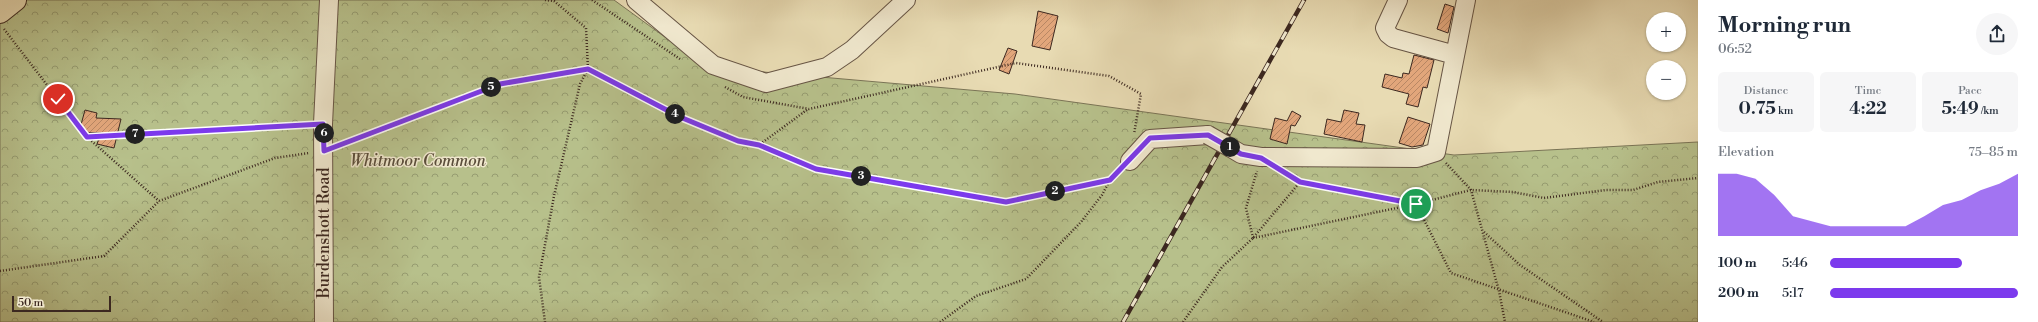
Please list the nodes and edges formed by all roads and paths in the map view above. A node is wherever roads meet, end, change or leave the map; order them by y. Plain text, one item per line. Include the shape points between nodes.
1 (15, 0) edge
2 (329, 0) edge
3 (545, 0) edge
4 (636, 0) edge
5 (906, 0) edge
6 (1398, 0) edge
7 (1466, 0) edge
8 (0, 12) edge
9 (0, 23) edge
10 (1455, 55) junction
11 (588, 69) junction
12 (323, 124) junction
13 (87, 137) junction
14 (759, 145) junction
15 (324, 151) junction
16 (1436, 152) junction
17 (1261, 158) junction
18 (1130, 161) junction
19 (1698, 178) edge
20 (1110, 180) junction
21 (1300, 182) junction
22 (1472, 190) junction
23 (159, 202) junction
24 (1416, 204) junction
25 (1483, 231) junction
26 (1253, 238) junction
27 (0, 270) edge
28 (1499, 290) junction
29 (324, 322) edge
30 (545, 322) edge
31 (940, 322) edge
32 (1183, 322) edge
33 (1505, 322) edge
34 (1594, 322) edge
35 (1603, 322) edge

1 - 8 main road
2 - 12 street, Burdenshott Road
3 - 11 path via 554,1 586,28
4 - 5 street via 713,65 766,82 827,67 852,50
6 - 10 street via 1386,28 1388,34 1393,38
7 - 10 street
9 - 13 path
10 - 16 street
11 - 14 path via 680,117 738,141
11 - 15 path via 500,84
11 - 30 path via 580,84 554,196 539,277
12 - 13 path
12 - 15 street, Burdenshott Road
13 - 23 path
14 - 18 path via 809,109 1016,63 1109,76 1141,94
14 - 20 path via 816,169 1006,202
15 - 23 path via 275,158
15 - 29 street, Burdenshott Road
16 - 17 street via 1417,158
16 - 22 path
17 - 18 street, bridge via 1241,154 1208,135 1150,138
17 - 21 path
17 - 26 path via 1246,208
18 - 20 path
19 - 22 path via 1658,182 1633,190 1606,190 1544,198 1513,192
20 - 31 path via 1081,222 1026,279 976,296
21 - 24 path
21 - 26 path
22 - 24 path
22 - 25 path
23 - 27 path via 104,256
24 - 26 path
24 - 28 path via 1451,273
25 - 28 path
25 - 35 path via 1520,265
26 - 32 path via 1222,267
28 - 33 path
28 - 34 path

